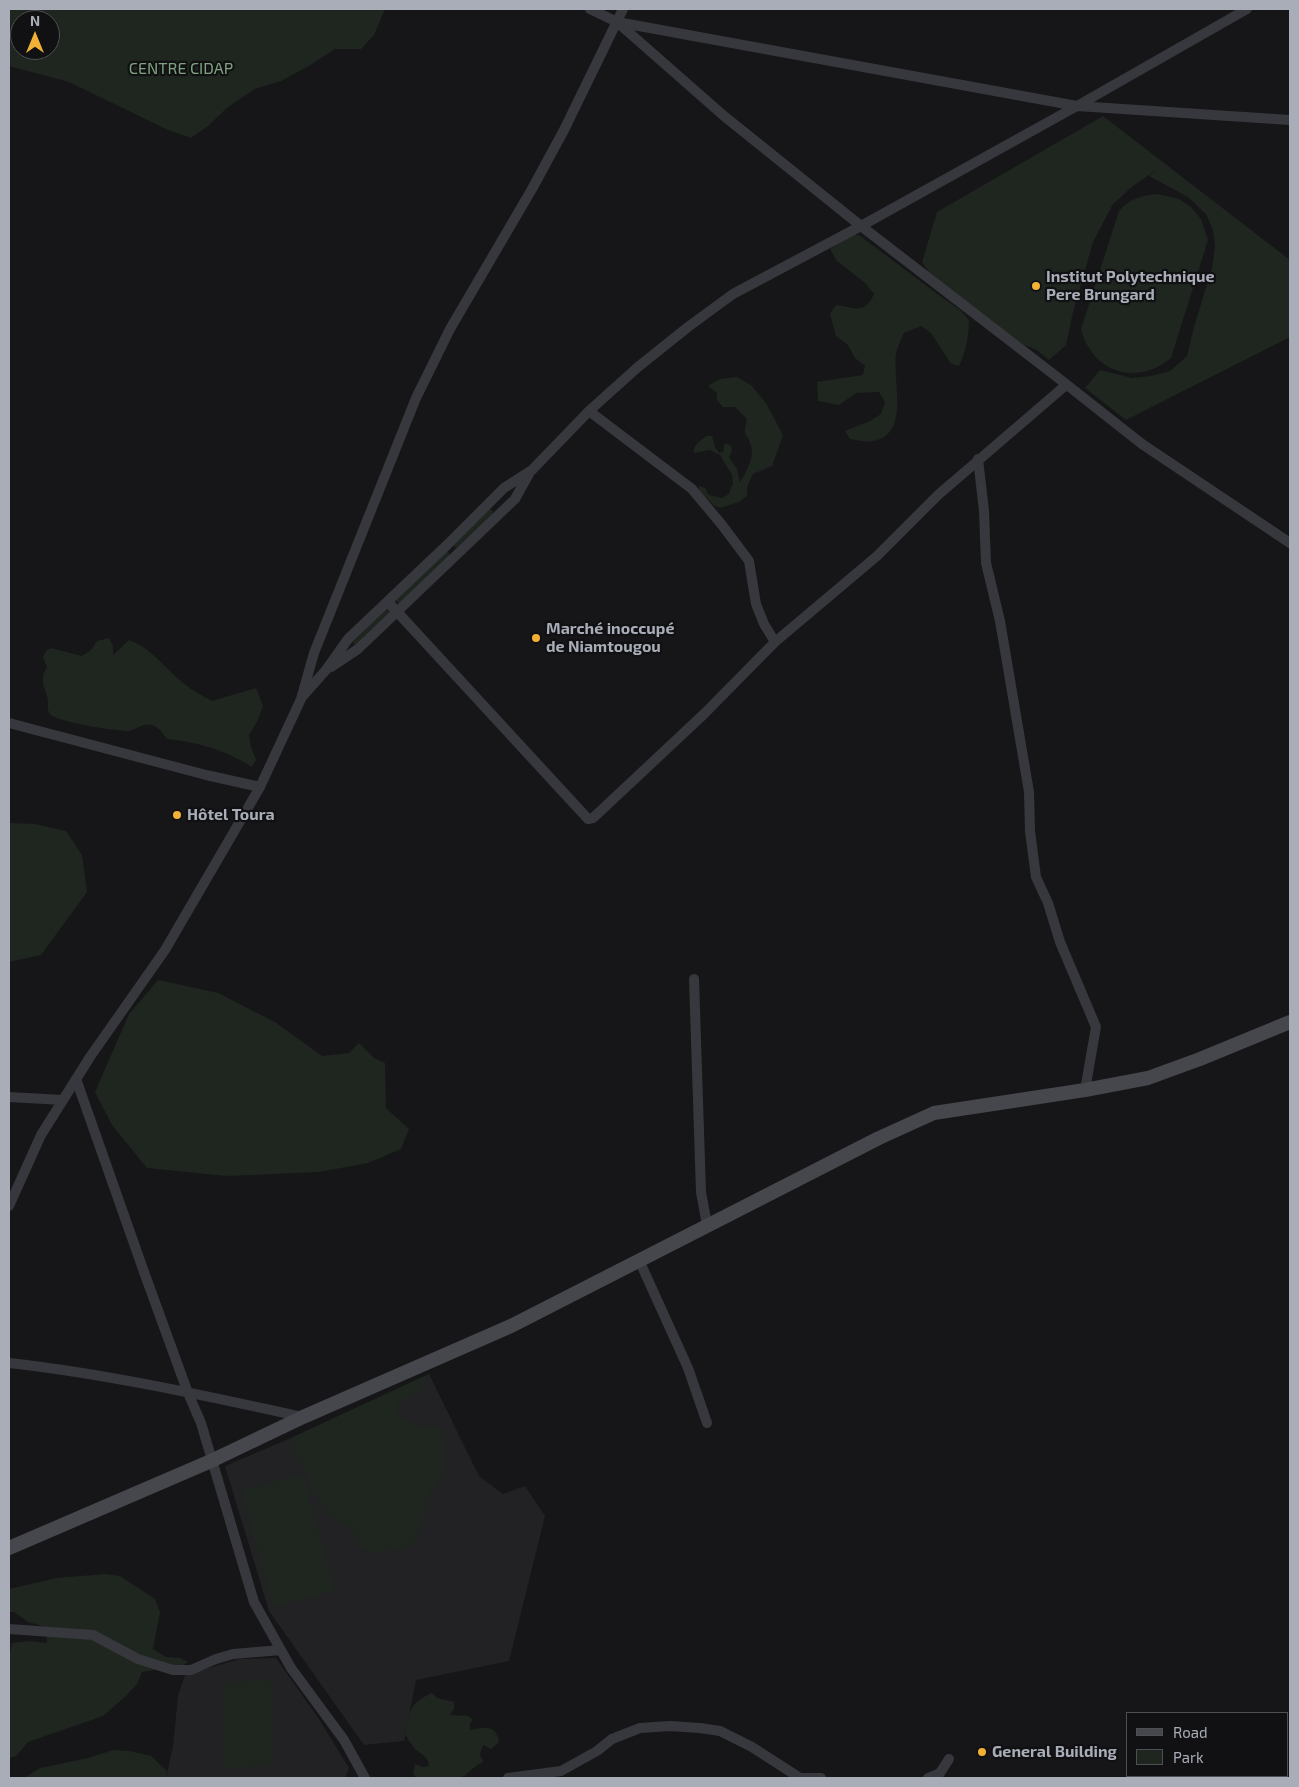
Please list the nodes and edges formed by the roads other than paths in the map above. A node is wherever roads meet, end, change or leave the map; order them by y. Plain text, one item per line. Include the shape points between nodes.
1 (590, 9) edge
2 (623, 9) edge
3 (1247, 9) edge
4 (617, 22) junction
5 (1077, 106) junction
6 (1290, 120) edge
7 (861, 226) junction
8 (1066, 385) junction
9 (589, 411) junction
10 (978, 459) junction
11 (532, 470) junction
12 (490, 501) junction
13 (500, 513) junction
14 (1290, 543) edge
15 (447, 545) junction
16 (456, 554) junction
17 (388, 602) junction
18 (397, 611) junction
19 (775, 642) junction
20 (326, 670) junction
21 (301, 699) junction
22 (9, 723) edge
23 (260, 787) junction
24 (694, 979) dead end
25 (1290, 1022) edge
26 (76, 1079) junction
27 (1085, 1090) junction
28 (9, 1097) edge
29 (63, 1100) junction
30 (9, 1206) edge
31 (707, 1225) junction
32 (639, 1260) junction
33 (9, 1363) edge
34 (188, 1393) junction
35 (303, 1417) junction
36 (707, 1423) dead end
37 (211, 1461) junction
38 (9, 1548) edge
39 (9, 1629) edge
40 (282, 1650) junction
41 (949, 1759) dead end
42 (365, 1778) edge
43 (508, 1778) edge
44 (821, 1778) edge
45 (928, 1778) edge

1 - 4 street
2 - 4 street
3 - 5 street
4 - 5 street
4 - 7 street via 724,116
4 - 21 street via 564,130 450,329 416,398 314,653
5 - 6 street
5 - 7 street
7 - 8 street
7 - 9 street via 733,294 638,367
8 - 10 street
8 - 14 street via 1142,444
9 - 11 street
9 - 19 street via 692,489 722,525 748,561 756,604
10 - 19 street via 877,556
10 - 27 street via 986,563 1000,621 1029,792 1036,877 1096,1027
11 - 12 street
11 - 13 street via 515,498
12 - 13 street
12 - 15 street
13 - 16 street
15 - 16 street
15 - 17 street
16 - 18 street
17 - 18 street
17 - 20 street via 348,639
18 - 19 street via 588,818 593,818 704,714
18 - 20 street via 358,649
20 - 21 street
21 - 23 street
22 - 23 street
23 - 26 street via 165,950
24 - 31 street via 701,1192
25 - 27 main road via 1148,1078
26 - 29 street
26 - 34 street
27 - 31 main road via 934,1113
28 - 29 street
29 - 30 street via 41,1135
31 - 32 main road
32 - 35 main road via 511,1326
32 - 36 street via 688,1368
33 - 34 street
34 - 35 street
34 - 37 street via 201,1423
35 - 37 main road
37 - 38 main road
37 - 40 street via 254,1602
39 - 40 street via 93,1636 138,1659 173,1670 191,1670 233,1654
40 - 42 street via 291,1668 344,1740
41 - 45 street via 940,1773
43 - 44 street via 561,1771 612,1739 640,1728 670,1726 720,1731 800,1778

